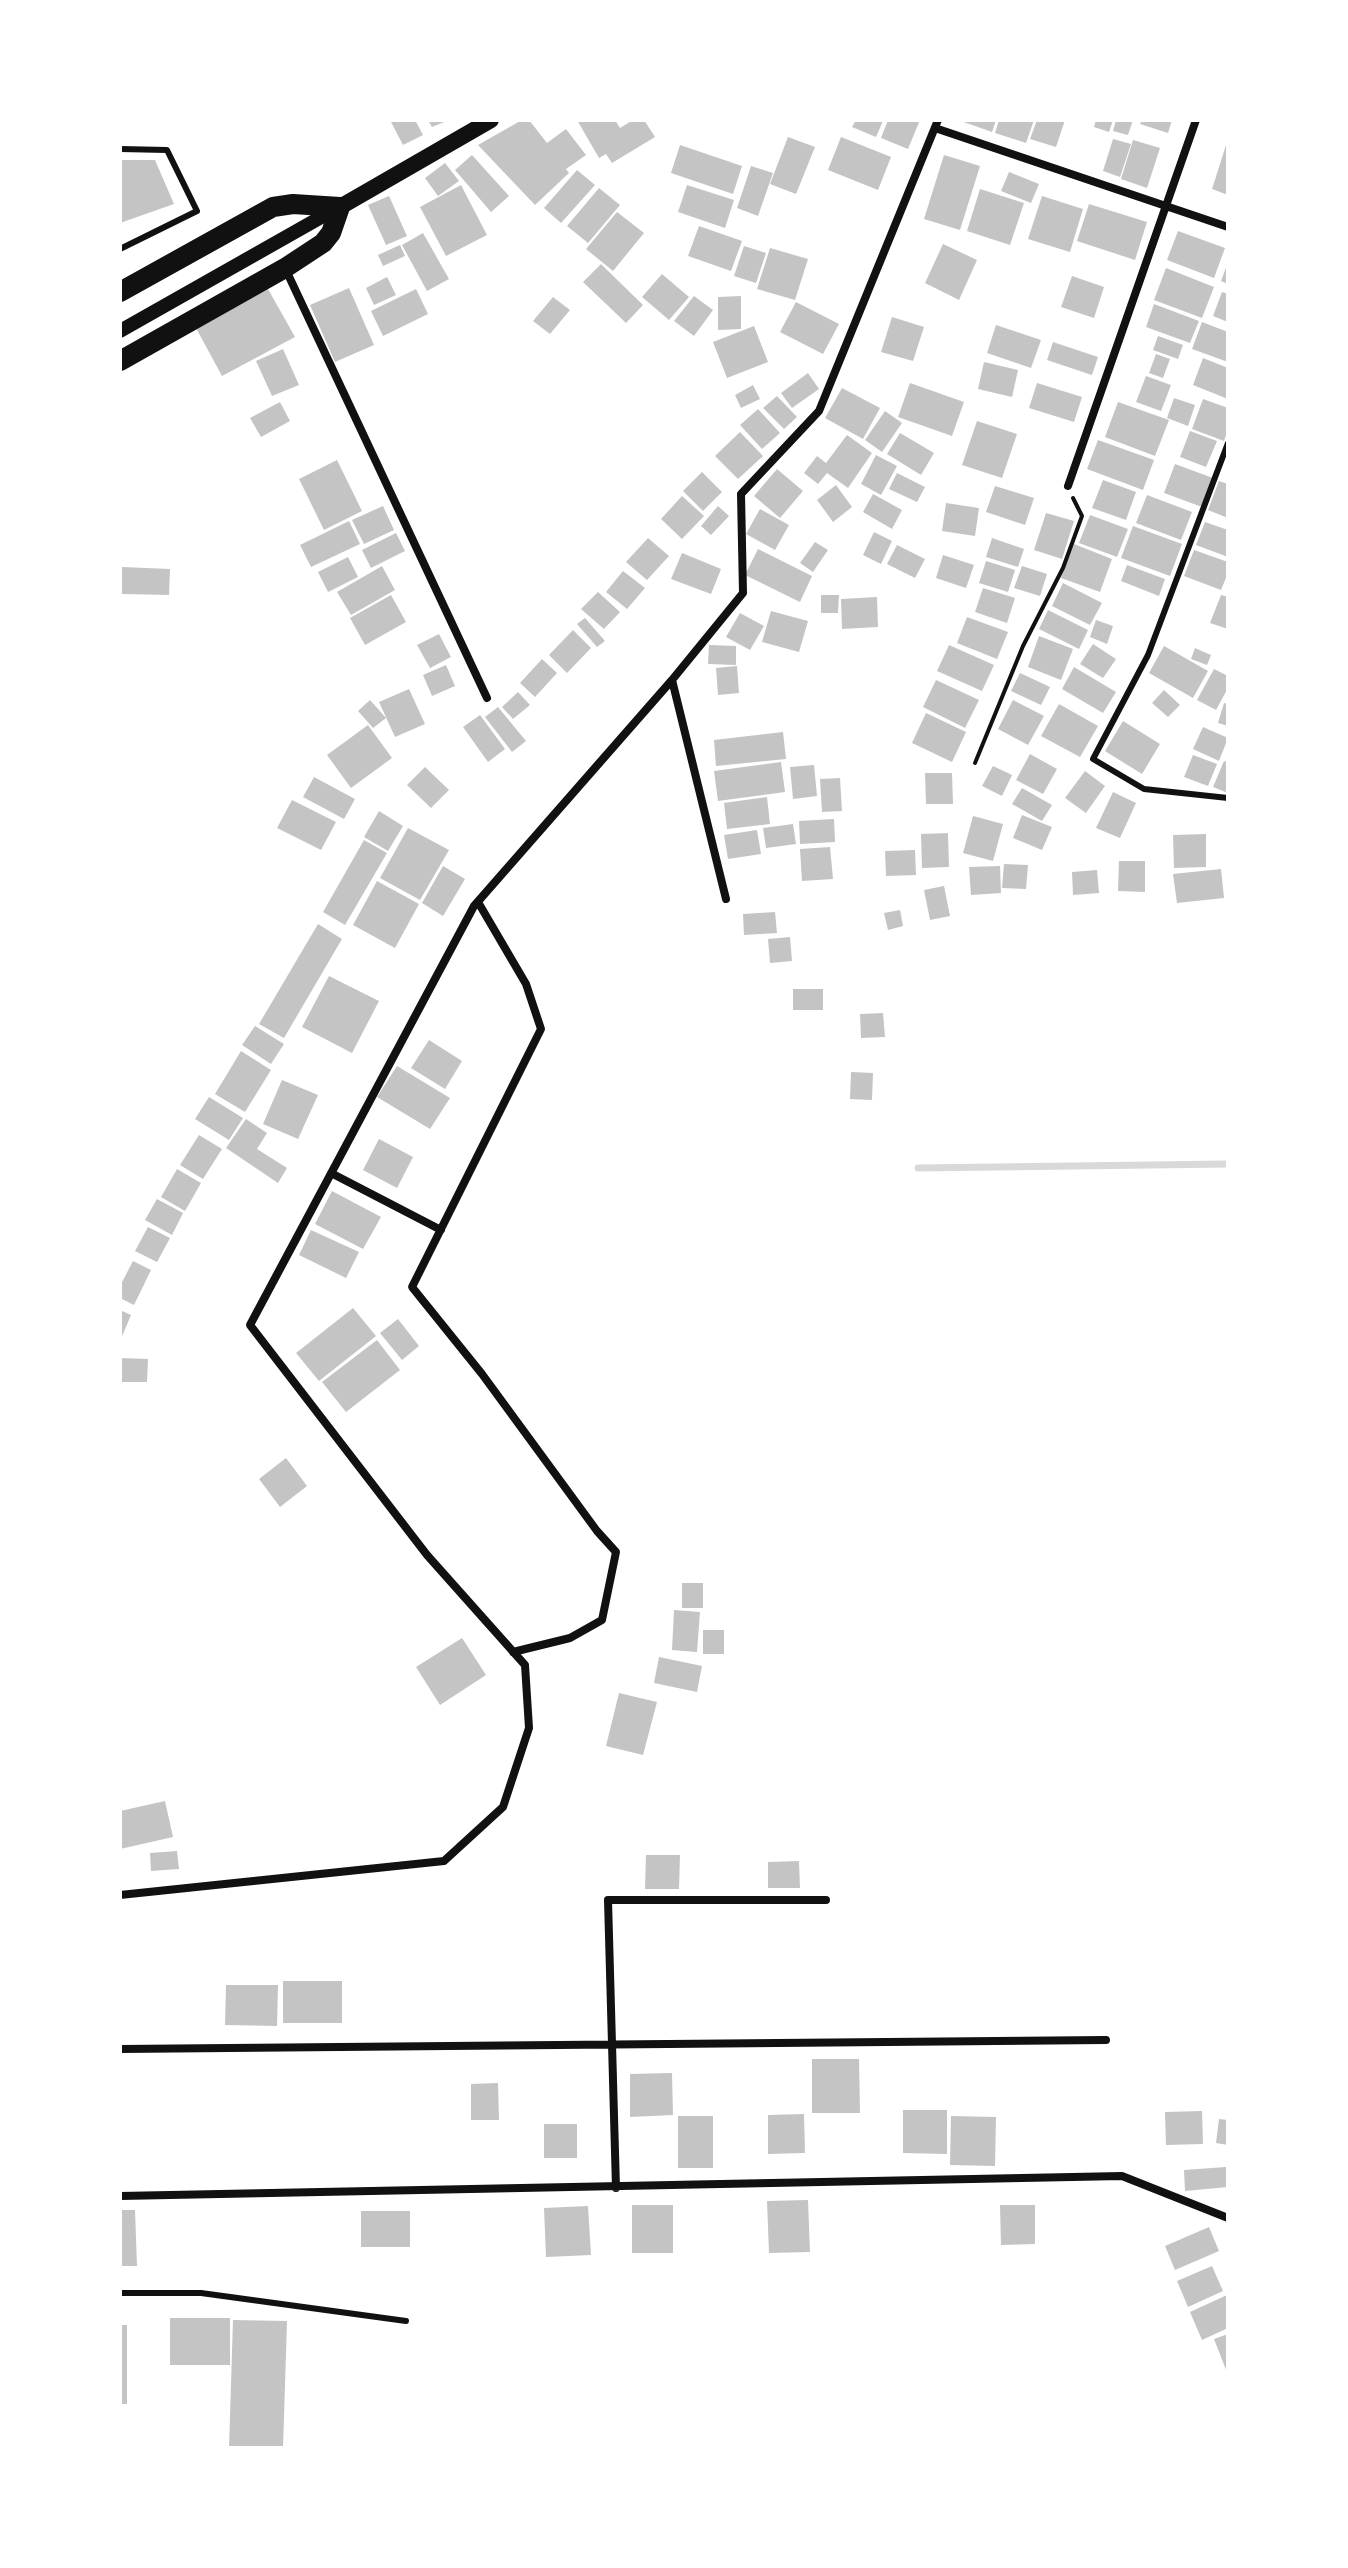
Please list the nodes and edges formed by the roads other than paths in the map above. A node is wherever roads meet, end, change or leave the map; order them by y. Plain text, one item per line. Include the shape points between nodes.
1 (491, 120) edge
2 (1196, 120) edge
3 (937, 124) edge
4 (120, 149) edge
5 (1165, 206) junction
6 (340, 207) junction
7 (1228, 227) edge
8 (120, 249) edge
9 (285, 268) junction
10 (120, 292) edge
11 (120, 331) edge
12 (120, 361) edge
13 (1228, 443) edge
14 (1068, 486) road end
15 (672, 680) junction
16 (487, 698) dead end
17 (1228, 798) edge
18 (726, 899) dead end
19 (478, 902) junction
20 (331, 1173) junction
21 (441, 1230) junction
22 (513, 1652) junction
23 (120, 1895) edge
24 (826, 1900) dead end
25 (1106, 2040) dead end
26 (612, 2043) junction
27 (120, 2049) edge
28 (616, 2188) junction
29 (120, 2196) edge
30 (1227, 2220) edge
31 (120, 2293) edge
32 (406, 2321) dead end

1 - 6 main road
2 - 5 street
3 - 5 street
3 - 15 street via 819,411 741,494 743,593
4 - 8 lane via 167,150 197,211
5 - 7 street
5 - 14 street
6 - 9 main road via 323,243
6 - 10 main road via 273,207
6 - 11 street
9 - 12 main road
9 - 16 street
13 - 17 lane via 1148,655 1093,759 1144,789
15 - 18 street
15 - 19 street
19 - 20 street
19 - 21 street via 526,984 541,1029
20 - 21 street
20 - 22 street via 250,1325 427,1555
21 - 22 street via 412,1287 616,1552 602,1620 570,1638
22 - 23 street via 525,1665 525,1741 503,1807 444,1861
24 - 26 street via 608,1900
25 - 26 street
26 - 27 street
26 - 28 street
28 - 29 street
28 - 30 street via 1122,2176
31 - 32 lane via 201,2293

